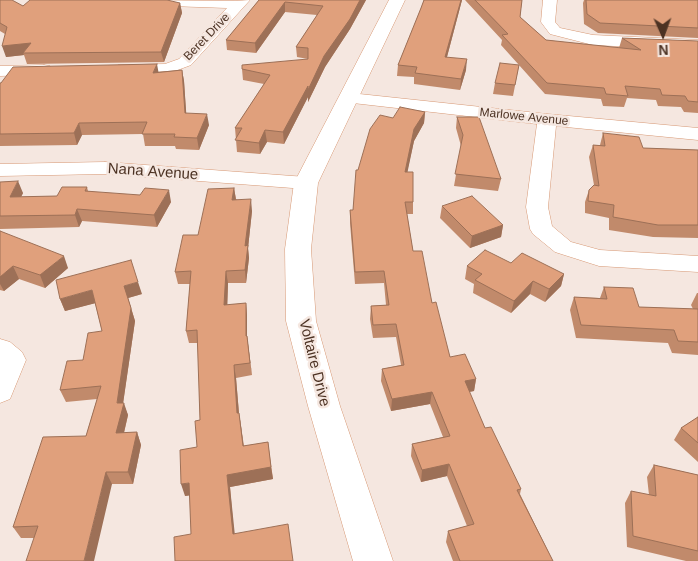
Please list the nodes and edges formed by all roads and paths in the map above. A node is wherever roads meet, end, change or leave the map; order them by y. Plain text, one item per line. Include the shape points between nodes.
1 (397, 0) edge
2 (550, 0) edge
3 (126, 2) edge
4 (240, 3) edge
5 (698, 45) edge
6 (109, 69) edge
7 (61, 70) edge
8 (0, 71) edge
9 (350, 98) junction
10 (547, 120) junction
11 (698, 134) edge
12 (0, 170) edge
13 (306, 183) junction
14 (698, 264) edge
15 (0, 349) edge
16 (0, 391) edge
17 (373, 561) edge

1 - 9 street, Voltaire Drive
2 - 5 street via 548,22 555,31 574,37
3 - 4 street
4 - 6 street, Beret Drive via 185,62 167,69
7 - 8 street
9 - 10 street, Marlowe Avenue
9 - 13 street, Voltaire Drive
10 - 11 street, Marlowe Avenue
10 - 14 street via 537,207 541,229 563,246 599,258
12 - 13 street, Nana Avenue via 104,168
13 - 17 street, Voltaire Drive via 298,249 302,321 324,406
15 - 16 street via 12,360

